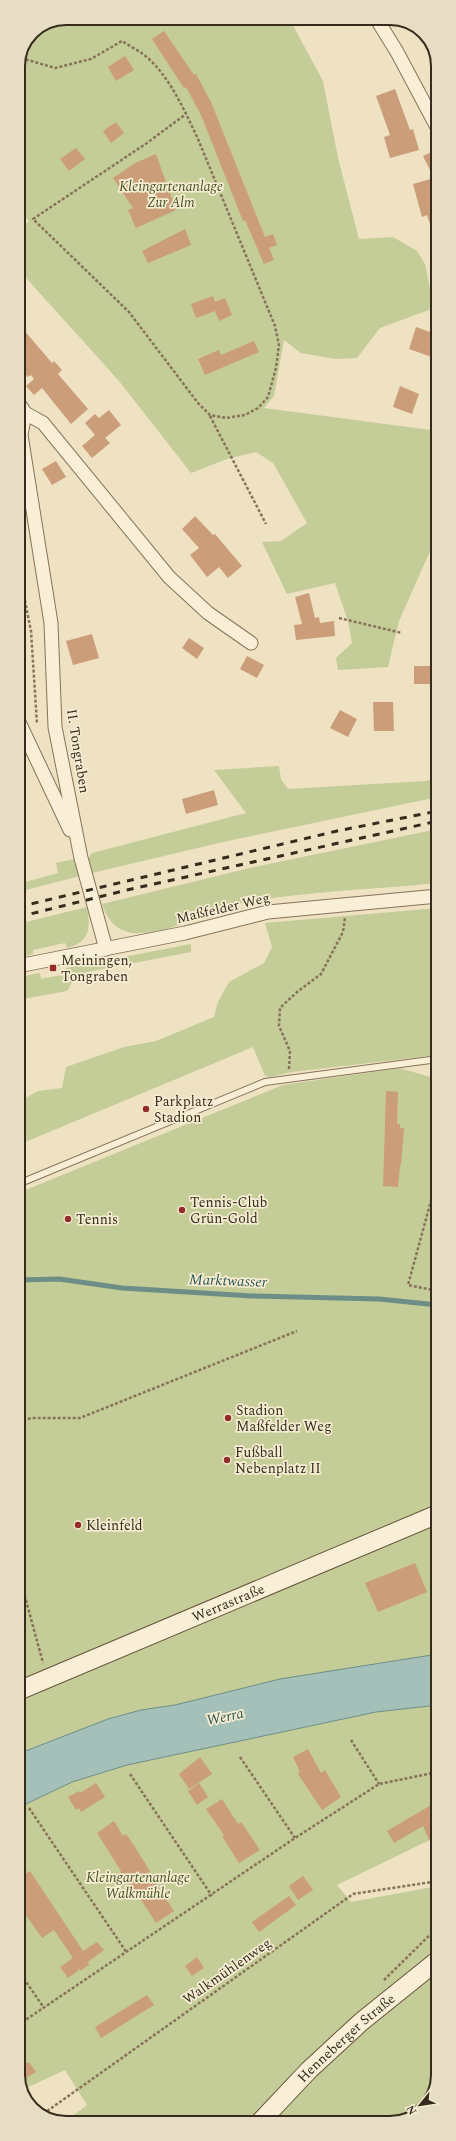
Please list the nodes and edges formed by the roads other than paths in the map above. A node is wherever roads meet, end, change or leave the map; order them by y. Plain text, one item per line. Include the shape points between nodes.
1 (380, 25) edge
2 (431, 115) edge
3 (25, 411) edge
4 (25, 460) edge
5 (251, 643) dead end
6 (25, 734) edge
7 (81, 858) junction
8 (431, 897) edge
9 (106, 949) junction
10 (25, 965) edge
11 (431, 1060) edge
12 (25, 1181) edge
13 (431, 1517) edge
14 (25, 1688) edge
15 (431, 1966) edge
16 (266, 2116) edge

1 - 2 street
3 - 5 street, II. Tongraben via 43,423 169,577 208,614
4 - 7 street, II. Tongraben via 51,623 55,727
6 - 7 street via 59,803
7 - 9 street, II. Tongraben
8 - 9 street, Maßfelder Weg via 268,912
9 - 10 street, Maßfelder Weg
11 - 12 lane via 265,1082
13 - 14 street, Werrastraße
15 - 16 street, Henneberger Straße via 360,2022 309,2070

